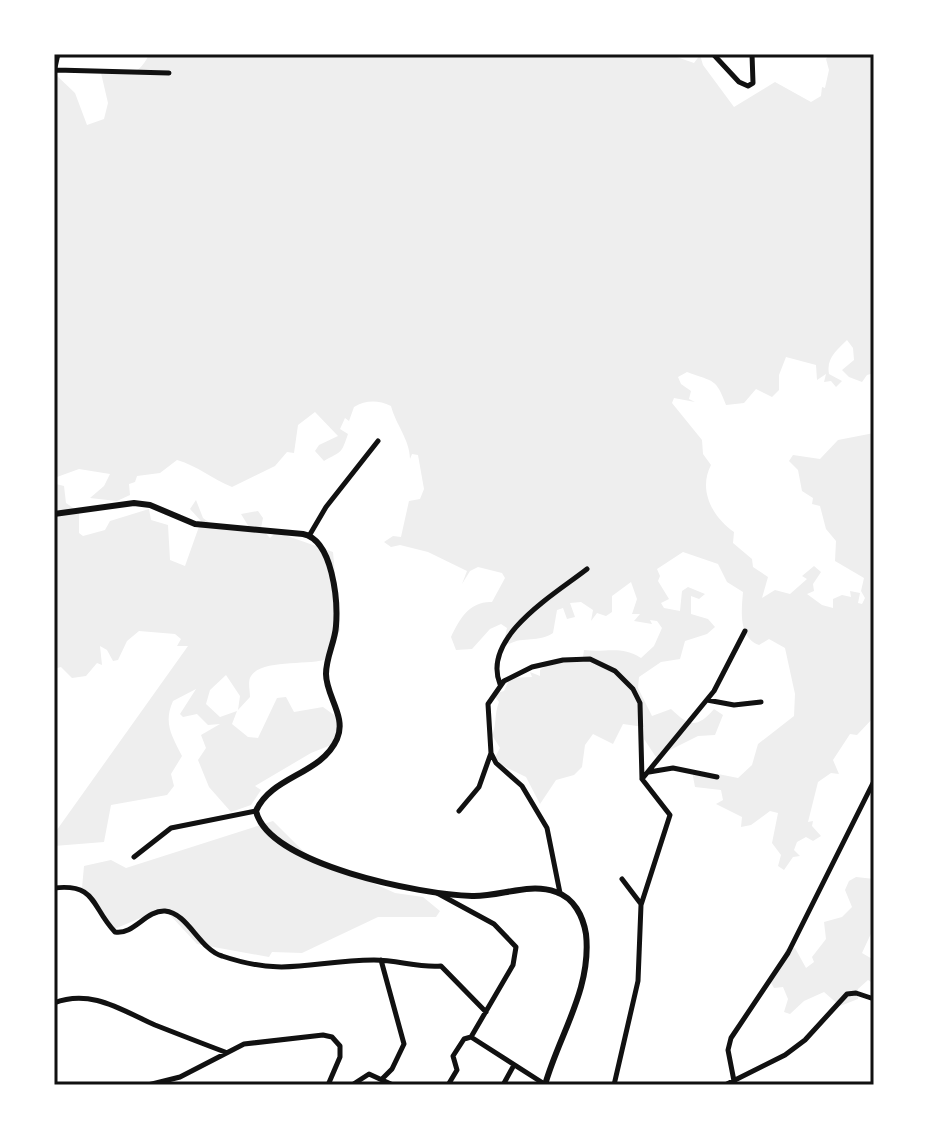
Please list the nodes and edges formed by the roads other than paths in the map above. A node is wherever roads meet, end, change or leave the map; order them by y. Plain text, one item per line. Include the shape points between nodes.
1 (58, 54) edge
2 (713, 54) edge
3 (752, 54) edge
4 (55, 71) edge
5 (169, 73) dead end
6 (378, 441) dead end
7 (54, 514) edge
8 (309, 536) junction
9 (587, 569) dead end
10 (745, 631) dead end
11 (500, 684) junction
12 (707, 700) junction
13 (761, 702) dead end
14 (491, 753) junction
15 (648, 772) junction
16 (717, 777) dead end
17 (642, 779) junction
18 (874, 781) edge
19 (256, 811) junction
20 (459, 811) dead end
21 (134, 857) dead end
22 (622, 879) dead end
23 (54, 888) edge
24 (432, 890) junction
25 (560, 893) junction
26 (641, 905) junction
27 (381, 960) junction
28 (874, 999) edge
29 (54, 1003) edge
30 (486, 1012) junction
31 (471, 1037) junction
32 (226, 1052) junction
33 (514, 1065) junction
34 (383, 1078) junction
35 (734, 1081) junction
36 (148, 1085) edge
37 (328, 1085) edge
38 (352, 1085) edge
39 (393, 1085) edge
40 (448, 1085) edge
41 (503, 1085) edge
42 (546, 1085) edge
43 (614, 1085) edge
44 (725, 1085) edge

1 - 4 street
2 - 3 street via 748,86 753,83
4 - 5 street
6 - 8 street
7 - 8 main road via 134,503 206,526
8 - 19 main road via 328,559 336,626 325,673 339,734 313,768 269,793
9 - 11 street via 501,645 495,656
10 - 12 street
11 - 14 street via 488,704
11 - 17 street via 540,664 587,659 608,666 640,703
12 - 13 street via 730,705
12 - 15 street
14 - 20 street via 479,787
14 - 25 street via 522,786 547,828
15 - 16 street via 673,768
15 - 17 street
17 - 26 street via 669,811 669,825
18 - 35 street via 788,953 729,1041
19 - 21 street via 171,828
19 - 24 main road via 273,838 306,859
22 - 26 street
23 - 27 street via 86,891 118,933 167,911 210,951 256,965 295,969
24 - 25 main road via 471,896 533,889
24 - 30 street via 494,924 516,947 516,958
25 - 42 main road via 580,913 586,962 583,985
26 - 43 street via 638,981
27 - 30 street via 443,966
27 - 34 street via 404,1044
28 - 35 street via 856,993 840,999 805,1040
29 - 32 street via 113,1003
30 - 31 street
31 - 33 street
31 - 40 street via 453,1056 457,1070
32 - 36 street
32 - 37 street via 244,1044 327,1035 337,1040 340,1051
33 - 41 street
33 - 42 street
34 - 38 street via 365,1074
34 - 39 street
35 - 44 street

